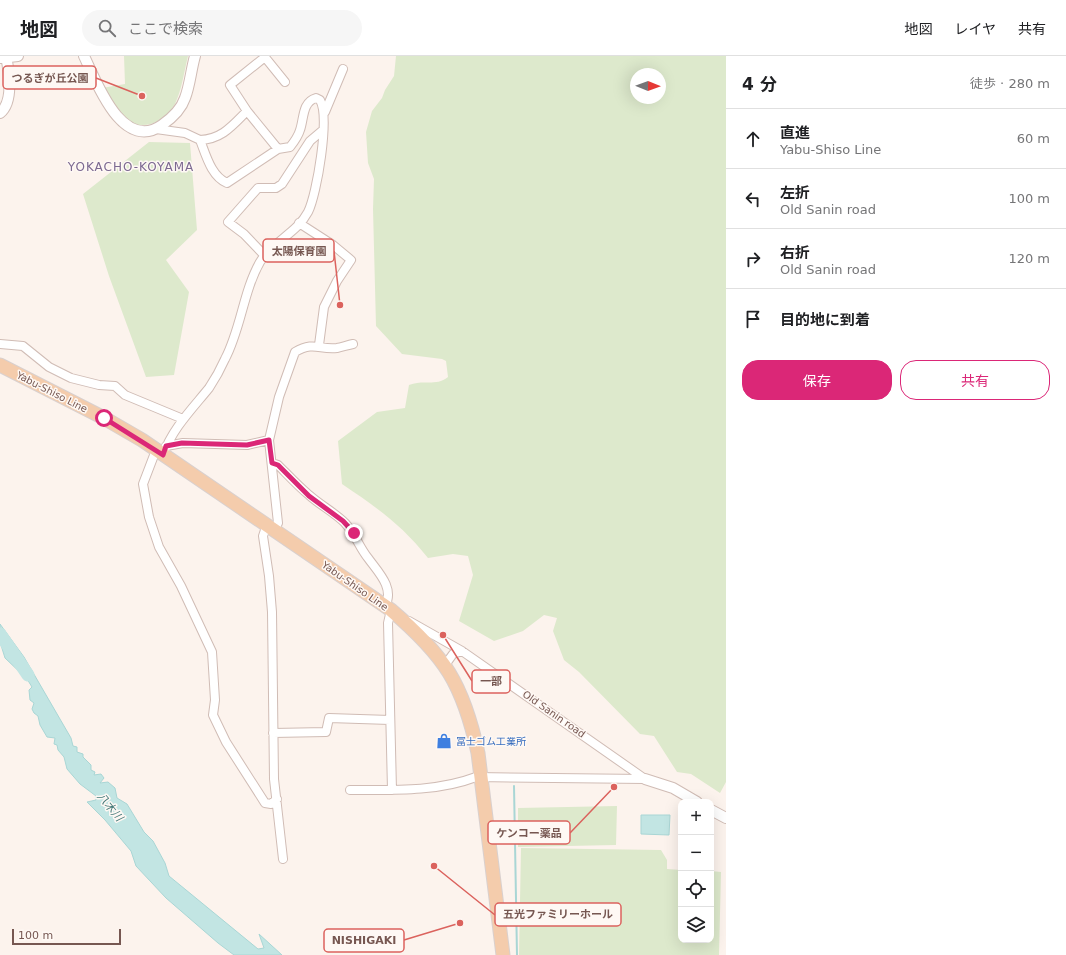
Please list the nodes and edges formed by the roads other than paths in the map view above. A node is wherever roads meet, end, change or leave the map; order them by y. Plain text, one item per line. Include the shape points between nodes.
1 (18, 56) edge
2 (84, 56) edge
3 (195, 56) edge
4 (265, 56) edge
5 (4, 57) edge
6 (343, 69) dead end
7 (285, 82) dead end
8 (247, 111) junction
9 (325, 112) junction
10 (0, 113) edge
11 (156, 129) junction
12 (323, 130) junction
13 (200, 140) junction
14 (278, 149) junction
15 (299, 223) junction
16 (265, 256) junction
17 (0, 344) edge
18 (353, 344) dead end
19 (319, 345) junction
20 (0, 365) edge
21 (183, 419) junction
22 (269, 440) junction
23 (162, 450) junction
24 (272, 463) junction
25 (275, 530) junction
26 (388, 608) junction
27 (462, 651) junction
28 (445, 665) junction
29 (390, 720) junction
30 (273, 733) junction
31 (481, 777) junction
32 (645, 778) junction
33 (350, 790) dead end
34 (392, 790) junction
35 (277, 799) junction
36 (692, 799) edge
37 (714, 812) edge
38 (726, 818) edge
39 (283, 859) dead end
40 (503, 955) edge

1 - 5 street
2 - 11 street via 105,100 122,122 126,126 141,130
3 - 11 street via 185,98 178,112
4 - 7 street
4 - 8 street via 230,85
5 - 10 street via 9,90 4,110
6 - 9 street
8 - 13 street via 226,132 212,140
8 - 14 street
9 - 12 street
9 - 14 street via 320,100 311,99 306,105 297,137 290,147
11 - 13 street via 185,133
12 - 15 street via 316,184 308,212
12 - 16 street via 310,141 282,184 276,188 258,188 228,222
13 - 14 street via 212,169 219,180 226,183
15 - 16 street
15 - 19 street via 351,260 324,307
16 - 21 street via 250,286 226,358 210,386
17 - 21 street via 23,346 49,367 71,378 115,386 125,395
18 - 19 street via 336,348
19 - 22 street via 304,346 295,352 279,397
20 - 23 main road, Yabu-Shiso Line
21 - 23 street
22 - 23 street via 247,445 182,443
22 - 24 street
23 - 25 main road, Yabu-Shiso Line
23 - 35 street via 144,484 149,517 158,547 181,586 212,652 215,700 213,715 226,742 265,802 271,804
24 - 25 street via 278,523
24 - 26 street via 278,465 309,496 343,521 354,533 389,591
25 - 26 main road, Yabu-Shiso Line
25 - 30 street via 265,530 263,536 272,612
26 - 27 street, Old Sanin road
26 - 28 main road, Yabu-Shiso Line via 418,634
26 - 29 street
27 - 28 street via 453,654
27 - 32 street, Old Sanin road
28 - 31 main road, Yabu-Shiso Line via 464,698 472,723
29 - 30 street via 329,718 326,732
29 - 34 street
30 - 35 street
31 - 32 street
31 - 34 street via 451,785
31 - 40 main road, Yabu-Shiso Line
32 - 36 street, Old Sanin road via 673,788
33 - 34 street
35 - 39 street
37 - 38 street

